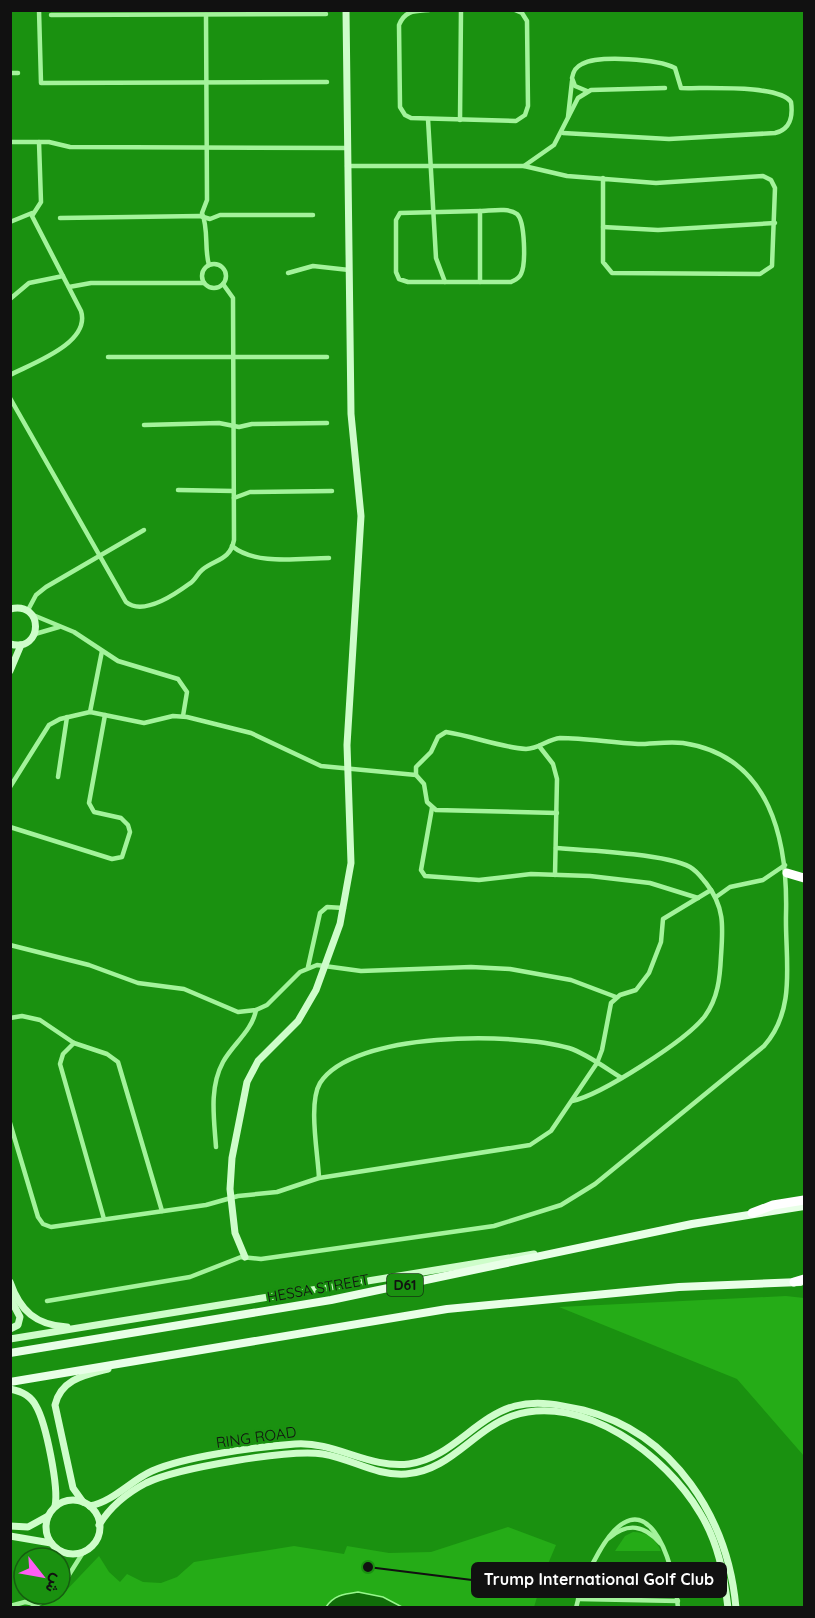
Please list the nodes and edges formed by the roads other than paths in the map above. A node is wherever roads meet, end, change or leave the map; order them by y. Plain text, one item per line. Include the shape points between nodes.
1 (39, 10) edge
2 (346, 10) edge
3 (429, 10) edge
4 (461, 10) edge
5 (516, 10) edge
6 (326, 14) dead end
7 (51, 15) dead end
8 (206, 15) junction
9 (10, 73) edge
10 (18, 73) dead end
11 (206, 81) junction
12 (572, 81) junction
13 (327, 82) dead end
14 (665, 88) dead end
15 (587, 91) junction
16 (428, 118) junction
17 (460, 120) junction
18 (568, 121) junction
19 (563, 133) junction
20 (10, 142) edge
21 (39, 142) junction
22 (207, 147) junction
23 (347, 148) junction
24 (347, 166) junction
25 (432, 166) junction
26 (524, 166) junction
27 (603, 178) junction
28 (434, 211) junction
29 (480, 211) junction
30 (32, 213) junction
31 (313, 215) dead end
32 (203, 217) junction
33 (60, 218) dead end
34 (10, 222) edge
35 (775, 223) junction
36 (603, 227) junction
37 (209, 265) junction
38 (349, 270) junction
39 (288, 273) dead end
40 (63, 276) junction
41 (445, 282) junction
42 (480, 282) junction
43 (204, 283) junction
44 (223, 284) junction
45 (69, 287) junction
46 (10, 299) edge
47 (108, 357) dead end
48 (327, 357) dead end
49 (234, 358) junction
50 (10, 375) edge
51 (10, 398) edge
52 (327, 423) dead end
53 (144, 425) dead end
54 (235, 426) junction
55 (178, 490) dead end
56 (234, 491) junction
57 (332, 491) dead end
58 (234, 498) junction
59 (144, 530) dead end
60 (232, 546) junction
61 (99, 556) junction
62 (329, 558) dead end
63 (12, 607) edge
64 (31, 613) junction
65 (62, 627) junction
66 (35, 634) junction
67 (10, 644) edge
68 (21, 645) junction
69 (102, 651) junction
70 (10, 671) edge
71 (90, 712) junction
72 (105, 715) junction
73 (183, 716) junction
74 (67, 717) junction
75 (539, 746) junction
76 (348, 770) junction
77 (416, 775) junction
78 (58, 777) dead end
79 (10, 787) edge
80 (432, 808) junction
81 (557, 813) junction
82 (10, 827) edge
83 (555, 848) junction
84 (786, 869) junction
85 (555, 874) junction
86 (804, 878) edge
87 (711, 890) junction
88 (716, 897) junction
89 (698, 898) junction
90 (344, 908) junction
91 (10, 945) edge
92 (327, 965) junction
93 (308, 967) junction
94 (616, 997) junction
95 (256, 1010) junction
96 (10, 1018) edge
97 (74, 1043) junction
98 (597, 1063) junction
99 (620, 1077) junction
100 (572, 1101) junction
101 (10, 1123) edge
102 (216, 1147) dead end
103 (320, 1178) junction
104 (231, 1198) junction
105 (803, 1205) edge
106 (162, 1211) junction
107 (752, 1213) joint
108 (104, 1220) junction
109 (554, 1254) junction
110 (245, 1257) junction
111 (804, 1280) edge
112 (10, 1282) edge
113 (794, 1282) junction
114 (804, 1288) edge
115 (10, 1298) edge
116 (47, 1301) dead end
117 (81, 1328) junction
118 (10, 1329) edge
119 (10, 1339) edge
120 (10, 1353) edge
121 (116, 1366) junction
122 (10, 1382) edge
123 (10, 1389) edge
124 (59, 1428) junction
125 (44, 1431) junction
126 (49, 1453) junction
127 (64, 1453) junction
128 (86, 1504) junction
129 (55, 1506) junction
130 (48, 1516) junction
131 (99, 1525) junction
132 (10, 1526) edge
133 (10, 1536) edge
134 (53, 1545) junction
135 (84, 1551) junction
136 (72, 1571) edge
137 (578, 1599) junction
138 (678, 1601) junction
139 (576, 1608) edge
140 (678, 1608) edge
141 (728, 1608) edge
142 (736, 1608) edge

1 - 11 street via 40,83
2 - 23 street
3 - 16 street via 409,12 399,28 401,110 411,118
4 - 17 street
5 - 17 street via 527,21 526,112 516,121
6 - 8 street
7 - 8 street
8 - 11 street
9 - 10 street
11 - 13 street
11 - 22 street
12 - 15 street
12 - 18 street
12 - 19 street via 574,71 585,62 653,62 675,68 681,88 784,95 791,102 791,117 784,129 775,133 657,139
14 - 15 street
15 - 18 street via 578,98
16 - 17 street
16 - 25 street
18 - 19 street
19 - 26 street via 549,150
20 - 21 street
21 - 22 street via 70,147
21 - 30 street via 41,202
22 - 23 street
22 - 32 street via 207,200
23 - 24 street
24 - 25 street
24 - 38 street
25 - 26 street
25 - 28 street
26 - 27 street via 567,176
27 - 35 street via 665,183 763,176 774,185
27 - 36 street
28 - 29 street
28 - 41 street via 436,258
28 - 41 street via 405,212 397,217 396,274 405,282
29 - 42 street
29 - 42 street via 513,212 523,225 523,268 519,277 510,282
30 - 34 street
30 - 40 street
31 - 32 street
32 - 33 street
32 - 37 street
35 - 36 street via 658,230
35 - 36 street via 773,262 770,269 760,274 612,273 603,262
37 - 43 street via 203,271
37 - 44 street via 223,269
38 - 39 street via 314,266
38 - 76 street via 351,414 361,530
40 - 45 street
40 - 46 street via 29,283
41 - 42 street
43 - 44 street via 213,288
43 - 45 street via 91,283
44 - 49 street via 232,298
45 - 50 street via 83,316 79,334
47 - 49 street
48 - 49 street
49 - 54 street
51 - 61 street
52 - 54 street
53 - 54 street
54 - 56 street
55 - 56 street
56 - 58 street
57 - 58 street via 250,492
58 - 60 street
59 - 61 street
60 - 61 street via 225,558 203,569 189,584 140,608 124,599
60 - 62 street via 256,557
61 - 64 street via 46,587 36,596
63 - 64 street
64 - 65 street
64 - 66 street via 37,624
65 - 66 street
65 - 69 street
66 - 68 street
67 - 68 street
68 - 70 street
69 - 71 street
69 - 73 street via 124,664 182,681 188,696
71 - 72 street
71 - 74 street
72 - 73 street via 144,723
72 - 82 street via 89,803 94,812 127,822 124,855 112,859
73 - 76 street via 251,733 308,761
74 - 78 street
74 - 79 street via 46,729
75 - 77 street via 523,748 444,733 429,755 417,764
75 - 81 street via 555,769
75 - 84 street via 558,738 637,744 674,742 717,755 743,771 765,796
76 - 77 street
76 - 90 street via 351,863
77 - 80 street via 423,782 426,800
80 - 81 street
80 - 85 street via 421,870 424,875 479,880
81 - 83 street
83 - 85 street
83 - 87 street via 678,862 695,870
84 - 86 highway
84 - 88 street via 763,880 730,887
84 - 110 street via 787,996 773,1034 759,1050 589,1189 561,1205 494,1226 261,1259
85 - 89 street via 650,883
87 - 88 street
87 - 89 street
88 - 99 street via 724,927 720,979 712,1004 686,1035
89 - 94 street via 663,919 661,942 649,973 636,990
90 - 92 street
90 - 93 street via 327,907 320,913
91 - 95 street via 89,965 138,983 184,988 232,1011
92 - 93 street
92 - 94 street via 361,971 510,969 571,980
92 - 104 street via 303,1013 263,1054 250,1075 232,1158
93 - 95 street via 272,1002
94 - 98 street via 610,1006
95 - 102 street via 251,1025 224,1061 218,1076 213,1099
96 - 97 street via 28,1016 40,1020
97 - 106 street via 110,1055 120,1066
97 - 108 street via 63,1054 60,1064
98 - 99 street
98 - 100 street
98 - 103 street via 564,1047 473,1037 415,1043 347,1059 324,1078 316,1095
99 - 100 street via 592,1095
100 - 103 street via 550,1131 530,1145
101 - 108 street via 43,1224 54,1227
103 - 104 street via 277,1192
104 - 106 street
104 - 110 street via 235,1233
105 - 107 highway via 773,1205
106 - 108 street
107 - 109 main road, HESSA STREET / D61
109 - 117 street via 528,1255
109 - 120 main road, HESSA STREET / D61 via 341,1298
110 - 116 street via 190,1277
111 - 113 highway
112 - 117 street via 18,1302 34,1319
113 - 114 main road
113 - 121 main road, D61 via 679,1287 447,1309
115 - 118 street via 20,1317 18,1325
117 - 119 street
121 - 122 main road, D61
121 - 124 street via 74,1379 63,1387 55,1405
123 - 125 street via 21,1392 36,1405
124 - 125 street via 50,1426
124 - 127 street
125 - 126 street
126 - 127 street via 55,1457
126 - 129 street via 57,1492
127 - 128 street via 74,1492
128 - 129 street via 64,1501
128 - 131 street
128 - 142 street, RING ROAD via 107,1500 140,1477 166,1466 294,1444 325,1445 380,1464 414,1463 451,1447 503,1410 536,1403 556,1405 589,1412 623,1426 651,1444 684,1475 719,1529 732,1571
129 - 130 street
130 - 132 street via 28,1527
130 - 134 street via 45,1526
131 - 135 street via 96,1541
131 - 141 street, RING ROAD via 127,1496 177,1473 310,1452 338,1457 378,1472 410,1474 446,1461 496,1423 523,1414 550,1412 586,1420 627,1438 678,1481 710,1532 723,1572
133 - 134 street
134 - 135 street via 68,1554
135 - 136 street
137 - 138 street
137 - 138 street via 605,1542 622,1529 636,1527 650,1533 662,1545
137 - 139 street
138 - 140 street

